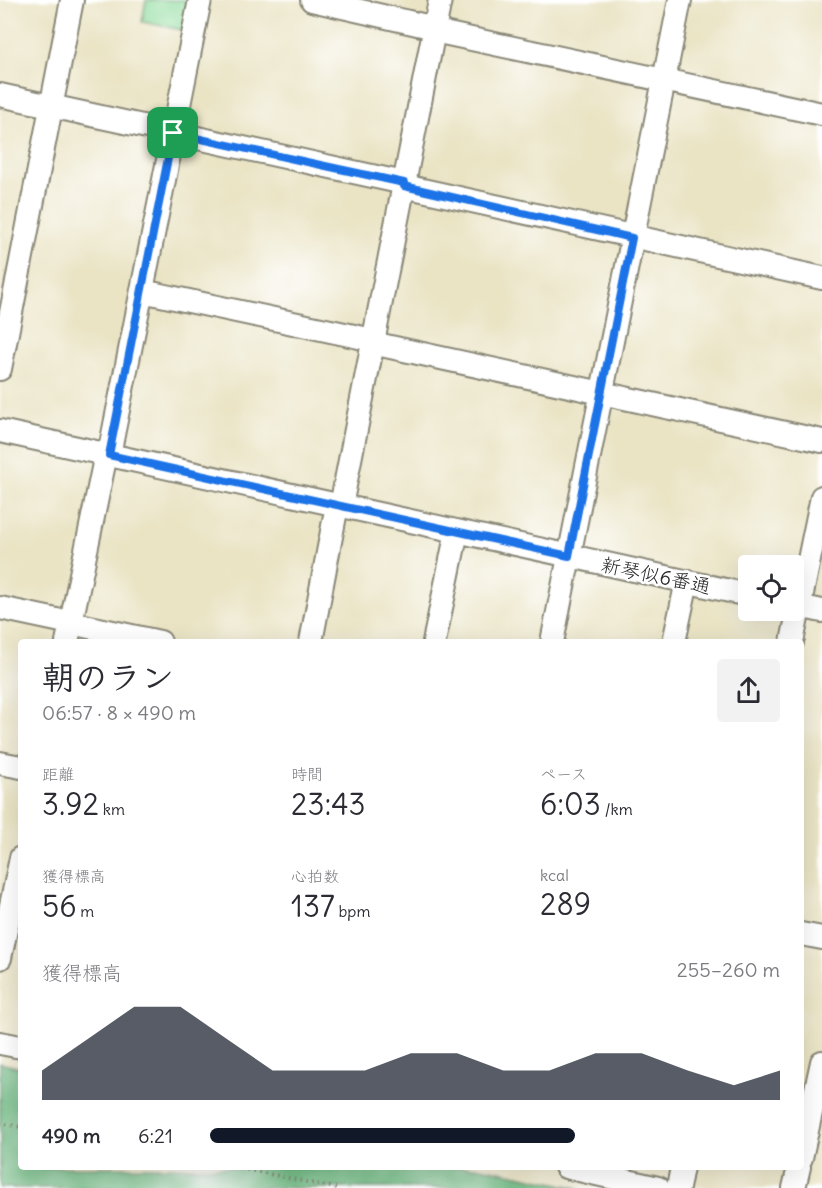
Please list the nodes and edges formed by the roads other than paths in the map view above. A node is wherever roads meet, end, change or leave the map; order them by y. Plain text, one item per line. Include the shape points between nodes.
1 (72, 0) edge
2 (200, 0) edge
3 (312, 0) edge
4 (440, 0) edge
5 (680, 0) edge
6 (435, 29) junction
7 (664, 80) junction
8 (0, 95) edge
9 (51, 107) junction
10 (822, 114) edge
11 (173, 133) junction
12 (404, 185) junction
13 (632, 238) junction
14 (822, 278) edge
15 (142, 291) junction
16 (372, 342) junction
17 (0, 369) edge
18 (601, 394) junction
19 (0, 431) edge
20 (822, 441) edge
21 (107, 454) junction
22 (822, 497) edge
23 (339, 505) junction
24 (458, 531) junction
25 (569, 556) junction
26 (804, 575) edge
27 (687, 582) junction
28 (738, 593) edge
29 (804, 607) edge
30 (0, 608) edge
31 (822, 611) edge
32 (795, 621) edge
33 (69, 632) edge
34 (133, 639) edge
35 (312, 639) edge
36 (435, 639) edge
37 (553, 639) edge
38 (675, 639) edge
39 (792, 639) edge
40 (0, 763) edge
41 (18, 766) edge
42 (18, 874) edge
43 (10, 917) edge
44 (804, 934) edge
45 (822, 938) edge
46 (0, 958) edge
47 (0, 1043) edge
48 (18, 1046) edge
49 (822, 1062) edge
50 (804, 1144) edge
51 (579, 1170) edge
52 (681, 1170) edge
53 (798, 1170) edge
54 (658, 1188) edge
55 (678, 1188) edge
56 (794, 1188) edge

1 - 9 street
2 - 11 street
3 - 6 street
4 - 6 street
5 - 7 street
6 - 7 street
6 - 12 street
7 - 10 street
7 - 13 street
8 - 9 street
9 - 11 street
9 - 17 street
11 - 12 street
11 - 15 street
12 - 13 street
12 - 16 street
13 - 14 street
13 - 18 street
15 - 16 street
15 - 21 street
16 - 18 street
16 - 23 street
18 - 20 street
18 - 25 street
19 - 21 street, 新琴似6番通
21 - 23 street, 新琴似6番通
21 - 33 street
22 - 26 street
23 - 24 street, 新琴似6番通
23 - 35 street
24 - 25 street, 新琴似6番通
24 - 36 street
25 - 27 street, 新琴似6番通
25 - 37 street
27 - 28 street, 新琴似6番通
27 - 38 street
29 - 31 street
30 - 33 street
32 - 39 street
33 - 34 street
40 - 41 street
42 - 43 street
43 - 46 street
44 - 45 street
47 - 48 street
49 - 50 street
51 - 54 street
52 - 55 street
53 - 56 street

